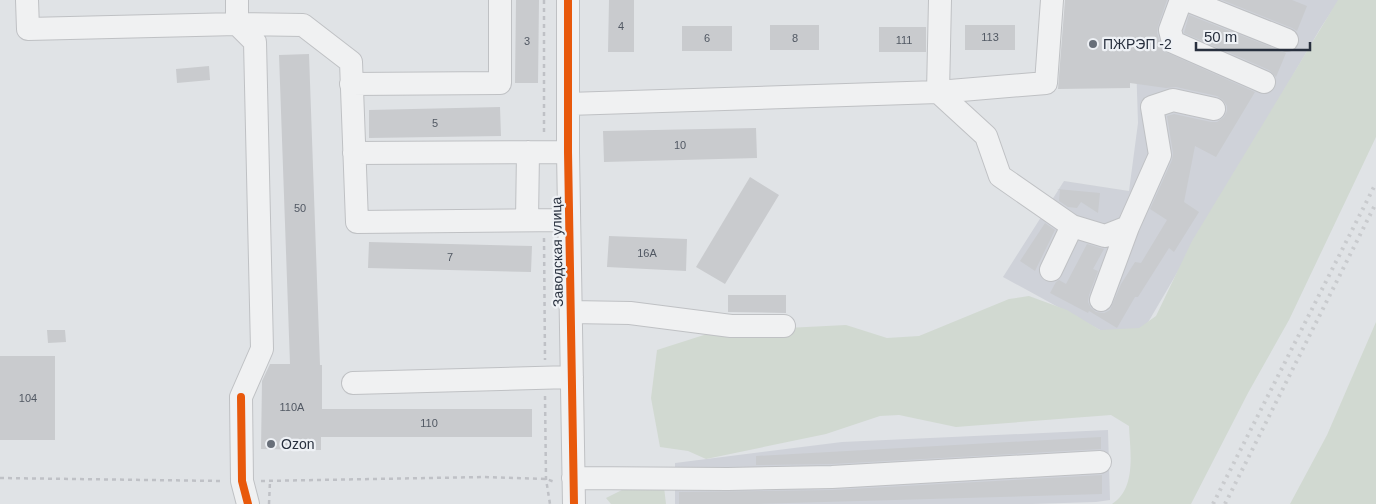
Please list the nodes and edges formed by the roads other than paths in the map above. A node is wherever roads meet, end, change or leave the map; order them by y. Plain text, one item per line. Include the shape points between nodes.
1 (27, 0) edge
2 (237, 0) edge
3 (500, 0) edge
4 (568, 0) edge
5 (940, 0) edge
6 (1052, 0) edge
7 (1181, 0) edge
8 (1187, 0) edge
9 (238, 24) junction
10 (1287, 40) dead end
11 (1264, 82) dead end
12 (351, 84) junction
13 (938, 92) junction
14 (568, 104) junction
15 (1214, 109) dead end
16 (536, 152) junction
17 (568, 152) junction
18 (354, 153) junction
19 (536, 220) junction
20 (569, 220) junction
21 (1072, 226) junction
22 (1128, 227) junction
23 (1051, 270) dead end
24 (1102, 300) dead end
25 (571, 312) junction
26 (784, 326) dead end
27 (572, 377) junction
28 (354, 383) dead end
29 (1100, 462) dead end
30 (574, 491) edge
31 (248, 504) edge

1 - 9 street via 28,29
2 - 9 street
3 - 12 street via 500,83
4 - 14 street, Заводская улица
5 - 13 street
6 - 13 street via 1046,83
7 - 11 street via 1170,30 1172,42
8 - 10 street
9 - 12 street via 303,25 351,62
9 - 31 street via 254,42 262,349 241,396 242,481
12 - 18 street
13 - 14 street
13 - 21 street via 986,136 1000,176
14 - 17 street, Заводская улица
15 - 22 street via 1173,100 1152,107 1160,155
16 - 17 street
16 - 18 street
16 - 19 street
17 - 20 street, Заводская улица
18 - 19 street via 357,222
19 - 20 street
20 - 25 street, Заводская улица
21 - 22 street via 1106,236
21 - 23 street
22 - 24 street
25 - 26 street via 630,313 730,326
25 - 27 street, Заводская улица
27 - 28 street
27 - 30 street, Заводская улица
29 - 30 street via 832,477 728,479

